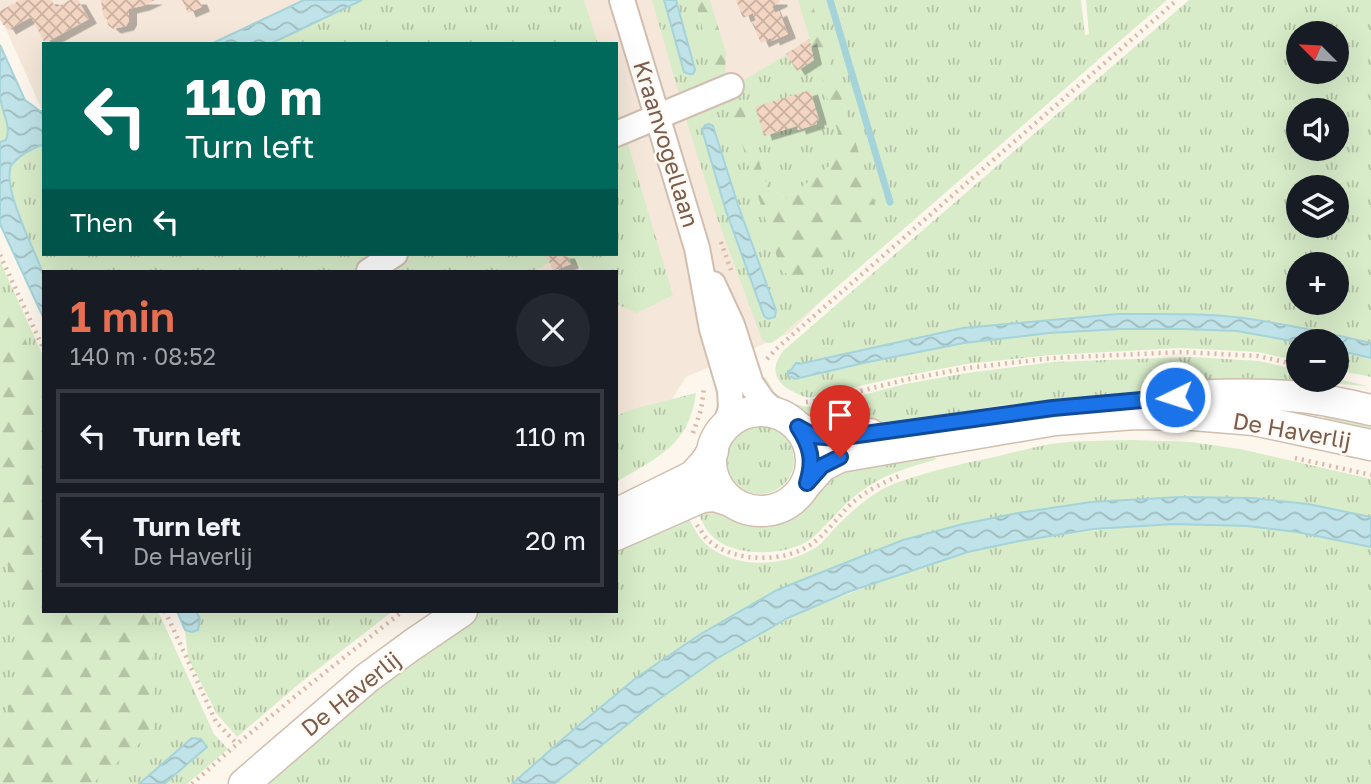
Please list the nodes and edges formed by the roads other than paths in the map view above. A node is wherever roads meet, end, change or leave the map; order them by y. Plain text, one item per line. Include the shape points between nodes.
1 (622, 0) edge
2 (730, 86) dead end
3 (657, 116) junction
4 (618, 133) edge
5 (697, 248) junction
6 (392, 256) edge
7 (371, 270) edge
8 (1371, 410) edge
9 (792, 414) junction
10 (719, 439) junction
11 (1371, 445) edge
12 (807, 483) junction
13 (730, 501) junction
14 (618, 513) edge
15 (618, 534) edge
16 (460, 613) edge
17 (244, 784) edge

1 - 3 street, Kraanvogellaan
2 - 3 street
3 - 4 street
3 - 5 street, Kraanvogellaan
5 - 9 street, Kraanvogellaan via 732,325 751,384 763,401
5 - 10 street, Kraanvogellaan via 712,329 730,390 731,408
6 - 7 street
8 - 9 street, De Haverlij via 1303,397 1195,395 1053,408 836,438 814,436
9 - 10 street via 753,412 735,419
9 - 12 street via 811,456
10 - 13 street via 713,473
10 - 14 street via 692,476
11 - 12 street, De Haverlij via 1254,420 1135,414 1055,419 840,457 822,466
12 - 13 street via 797,496 772,510 758,512
13 - 15 street via 702,496
16 - 17 street, De Haverlij via 368,678

